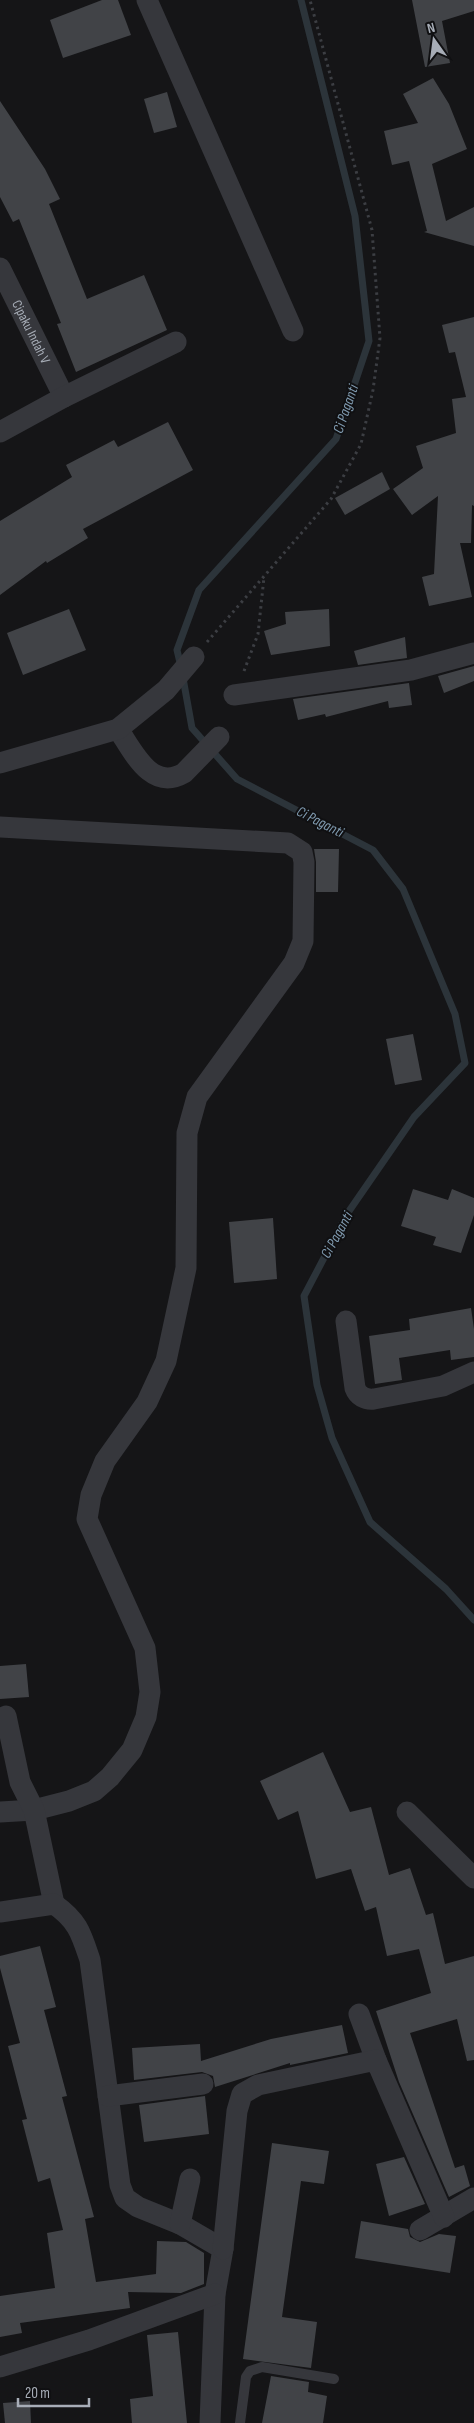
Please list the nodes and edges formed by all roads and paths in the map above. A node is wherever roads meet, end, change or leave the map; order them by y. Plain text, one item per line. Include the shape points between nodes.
1 (146, 0) edge
2 (310, 0) edge
3 (0, 268) edge
4 (293, 331) dead end
5 (176, 342) dead end
6 (64, 397) junction
7 (0, 432) edge
8 (264, 576) junction
9 (474, 653) edge
10 (194, 657) joint
11 (234, 695) joint
12 (118, 729) junction
13 (219, 737) dead end
14 (0, 762) edge
15 (0, 826) edge
16 (346, 1321) dead end
17 (474, 1372) edge
18 (6, 1716) dead end
19 (34, 1810) junction
20 (0, 1812) edge
21 (407, 1812) dead end
22 (474, 1878) edge
23 (54, 1904) junction
24 (0, 1912) edge
25 (359, 2014) dead end
26 (376, 2060) junction
27 (203, 2084) dead end
28 (108, 2096) junction
29 (190, 2179) dead end
30 (474, 2198) edge
31 (444, 2216) junction
32 (180, 2224) junction
33 (420, 2230) dead end
34 (223, 2248) junction
35 (215, 2294) junction
36 (0, 2367) edge
37 (334, 2379) dead end
38 (210, 2423) edge
39 (240, 2423) edge

1 - 4 street
2 - 8 path via 372,230 380,338 361,444 331,499
3 - 6 street, Cipaku Indah V
5 - 6 street
6 - 7 street
8 - 10 path
8 - 11 path via 258,634
9 - 11 street via 411,670
10 - 12 street via 169,686
12 - 13 street via 146,770 163,777 178,776
12 - 14 street
15 - 19 street via 288,843 302,852 304,862 303,941 294,963 197,1097 187,1133 186,1268 166,1361 147,1402 105,1461 91,1495 87,1519 145,1648 150,1692 146,1717 132,1750 94,1791
16 - 17 street via 355,1388 363,1398 374,1399 443,1386
18 - 19 street via 20,1782
19 - 20 street
19 - 23 street
21 - 22 street
23 - 24 street
23 - 28 street via 69,1914 78,1926 90,1960
25 - 26 street
26 - 31 street
26 - 34 street via 258,2085 242,2094 237,2111
27 - 28 street
28 - 32 street via 120,2185 125,2198 138,2207
29 - 32 street
30 - 31 street
31 - 33 street
32 - 34 street
34 - 35 street
35 - 36 street via 89,2340
35 - 38 street
37 - 39 lane via 262,2367 254,2369 246,2377

